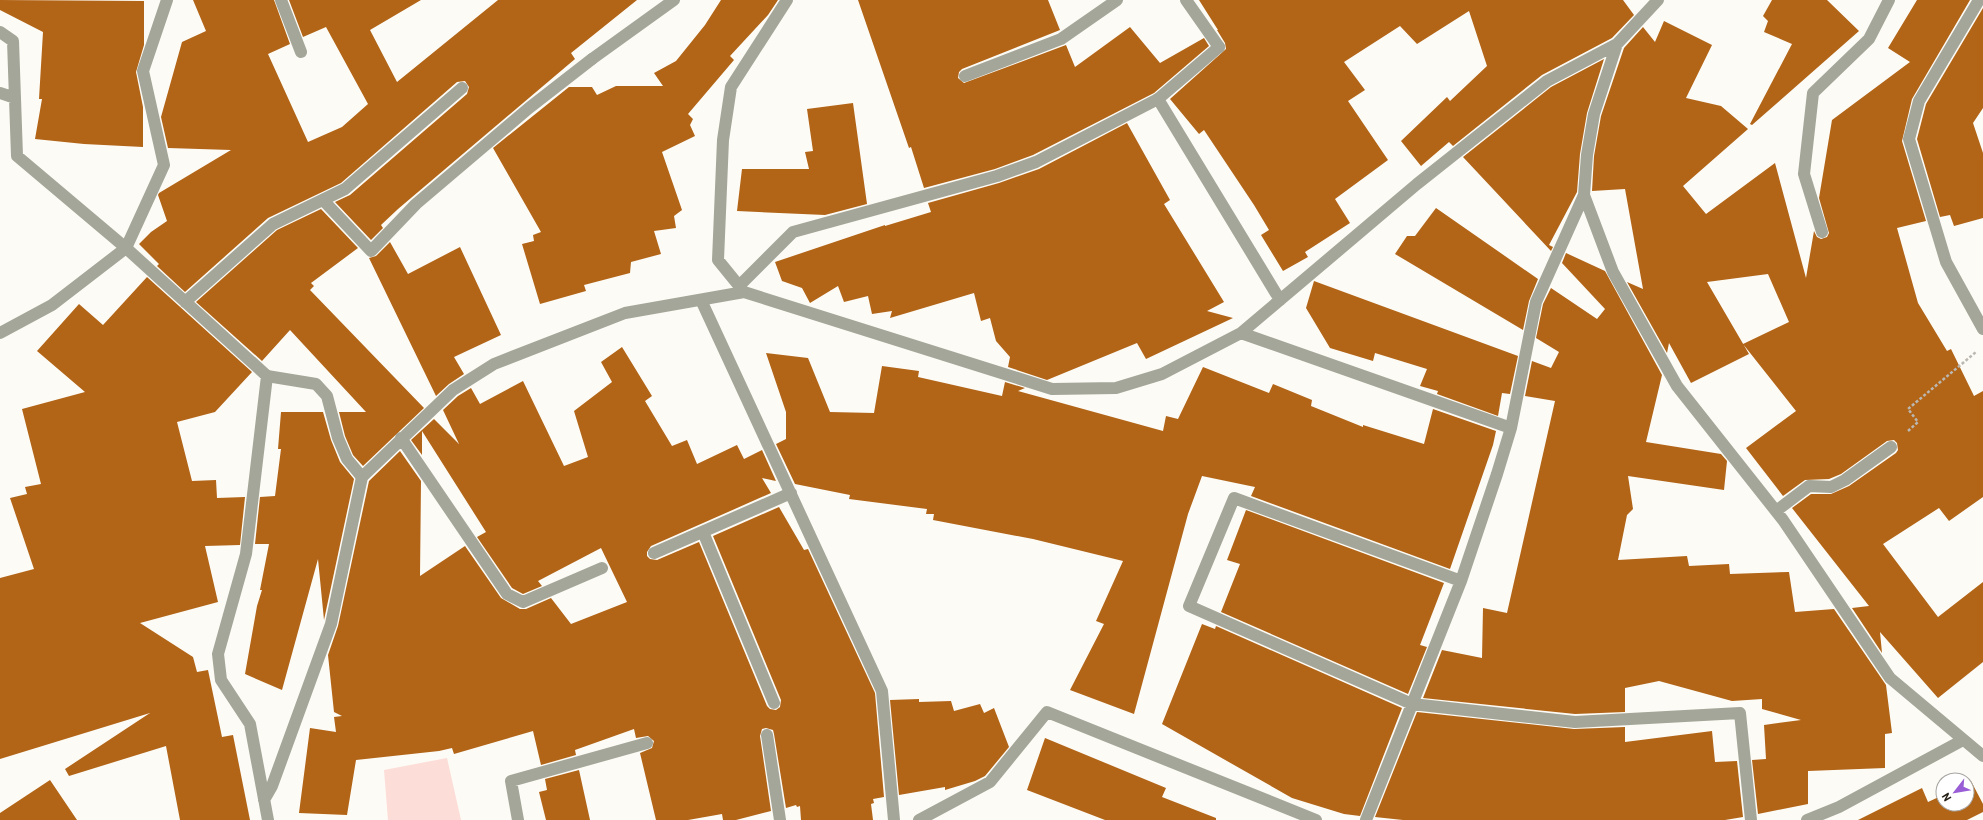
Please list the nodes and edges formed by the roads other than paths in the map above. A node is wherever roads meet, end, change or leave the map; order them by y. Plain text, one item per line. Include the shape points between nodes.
1 (281, 0) edge
2 (674, 0) edge
3 (786, 0) edge
4 (1117, 0) edge
5 (1186, 0) edge
6 (1658, 0) edge
7 (1889, 0) edge
8 (1979, 0) edge
9 (168, 1) edge
10 (0, 32) edge
11 (1617, 44) junction
12 (301, 52) dead end
13 (965, 76) dead end
14 (462, 88) dead end
15 (0, 93) edge
16 (15, 98) junction
17 (1158, 99) junction
18 (1584, 195) junction
19 (323, 200) junction
20 (1822, 232) dead end
21 (126, 248) junction
22 (741, 289) junction
23 (701, 300) junction
24 (1280, 300) junction
25 (185, 302) junction
26 (1983, 329) edge
27 (0, 333) edge
28 (1242, 333) junction
29 (266, 376) junction
30 (1511, 428) junction
31 (401, 438) junction
32 (1892, 447) dead end
33 (362, 477) junction
34 (791, 493) junction
35 (1776, 511) junction
36 (703, 532) junction
37 (654, 553) dead end
38 (602, 568) dead end
39 (1462, 581) junction
40 (774, 703) dead end
41 (1412, 704) junction
42 (767, 735) dead end
43 (1963, 740) junction
44 (647, 743) dead end
45 (1983, 756) edge
46 (264, 800) junction
47 (268, 820) edge
48 (518, 820) edge
49 (780, 820) edge
50 (894, 820) edge
51 (919, 820) edge
52 (1316, 820) edge
53 (1366, 820) edge
54 (1751, 820) edge
55 (1807, 820) edge

1 - 12 street
2 - 19 street via 529,108 416,204 371,251
3 - 22 street via 731,87 723,140 718,260
4 - 13 street via 1061,39
5 - 17 street via 1219,46
6 - 11 street
7 - 20 street via 1869,39 1813,93 1804,174
8 - 26 street via 1919,101 1909,139 1946,262
9 - 21 street via 143,71 164,165
10 - 16 street via 14,41
11 - 18 street via 1594,114
11 - 24 street via 1547,81 1417,184
14 - 19 street via 345,189
15 - 16 street
16 - 21 street via 17,156
17 - 22 street via 1036,162 998,176 792,232
17 - 24 street
18 - 30 street via 1536,302
18 - 35 street via 1613,272 1678,386
19 - 25 street via 273,224
21 - 25 street
21 - 27 street via 52,305
22 - 23 street
22 - 28 street via 1052,389 1116,388 1162,374
23 - 31 street via 625,313 494,364 453,390
23 - 34 street
24 - 28 street
25 - 29 street
28 - 30 street
29 - 33 street via 316,384 327,396 338,438 347,459
29 - 46 street via 246,554 218,654 221,680 250,724
30 - 39 street
31 - 33 street
31 - 38 street via 507,594 523,602
32 - 35 street via 1845,480 1831,487 1810,486
33 - 46 street via 332,624 272,786
34 - 36 street
34 - 50 street via 882,691
35 - 43 street via 1890,678
36 - 37 street
36 - 40 street
39 - 41 street
39 - 41 street via 1234,498 1189,606
41 - 53 street
41 - 54 street via 1575,722 1740,713
42 - 49 street
43 - 45 street
43 - 55 street via 1839,807
44 - 48 street via 510,781
46 - 47 street
51 - 52 street via 990,782 1047,712

